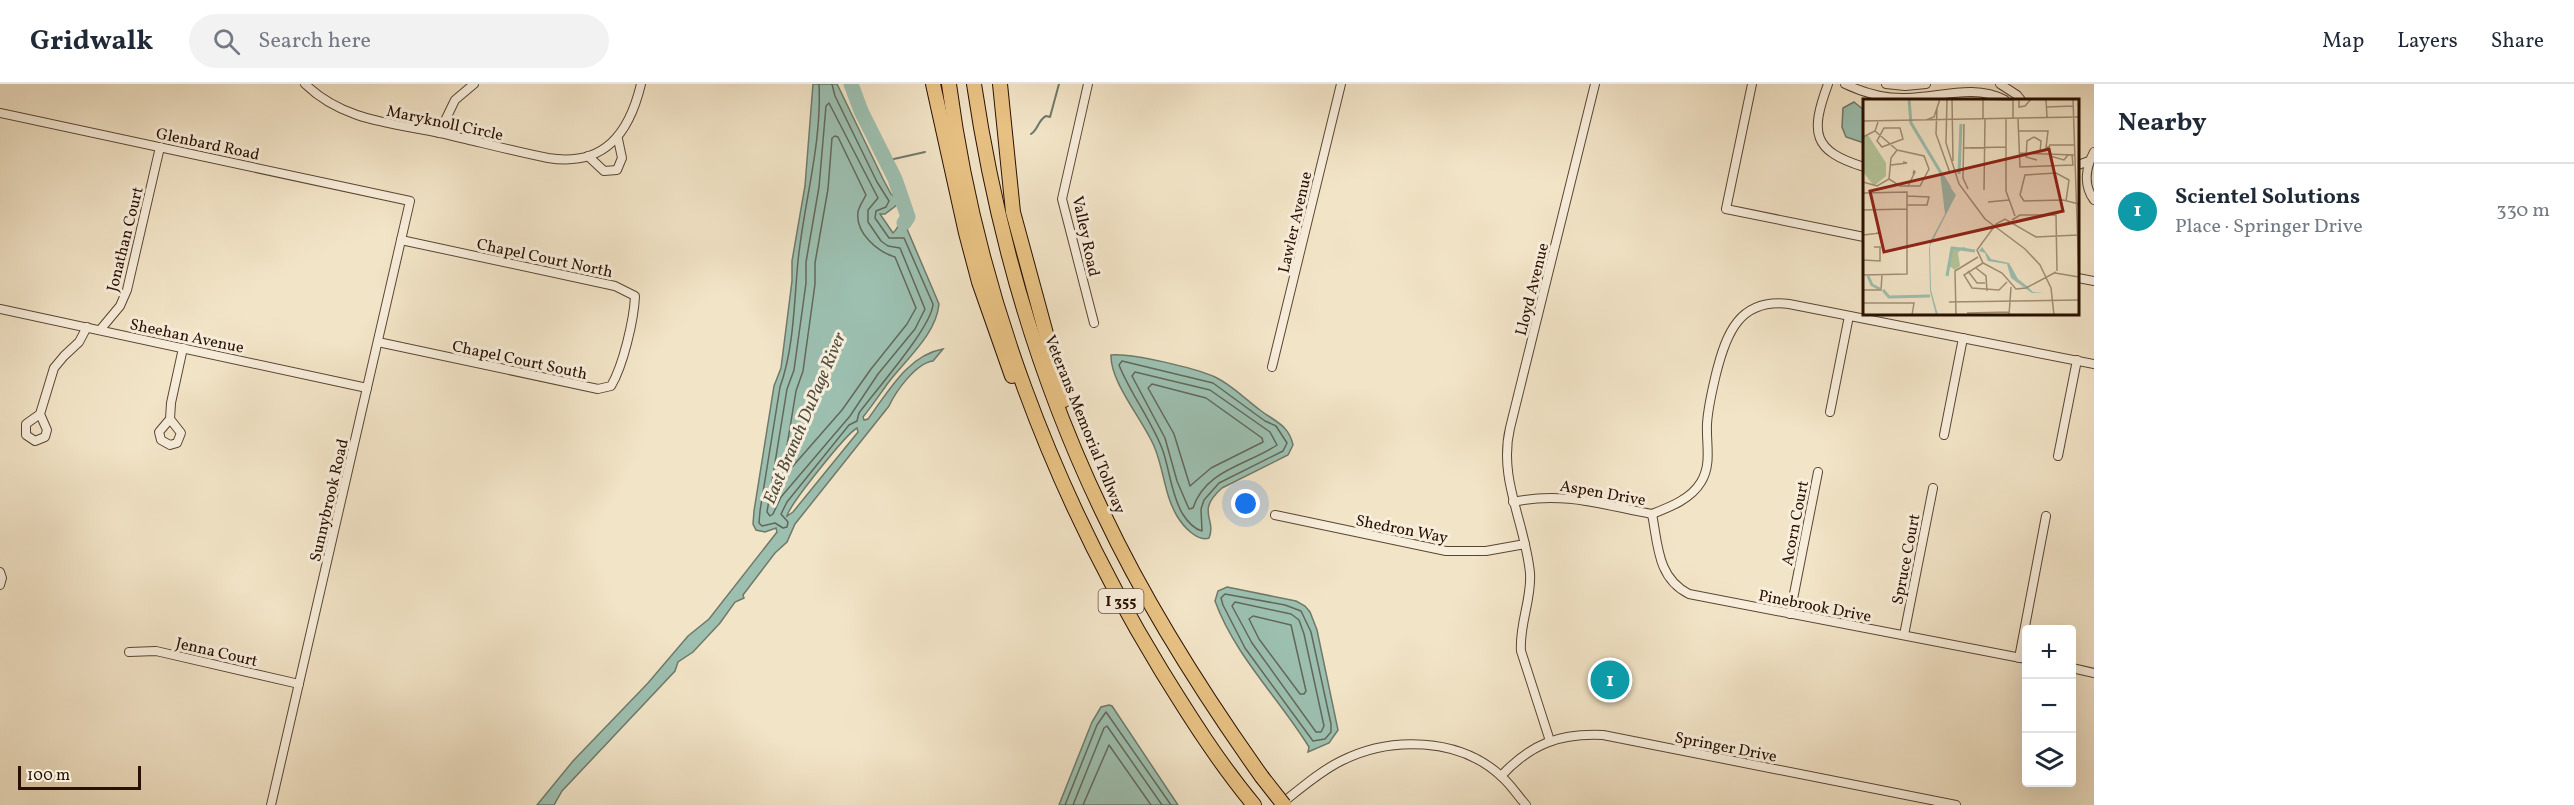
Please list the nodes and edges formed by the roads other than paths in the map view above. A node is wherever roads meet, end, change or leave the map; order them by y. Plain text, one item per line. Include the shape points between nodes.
1 (305, 84) edge
2 (474, 84) edge
3 (641, 84) edge
4 (933, 84) edge
5 (949, 84) edge
6 (974, 84) edge
7 (1000, 84) edge
8 (1088, 84) edge
9 (1341, 84) edge
10 (1595, 84) edge
11 (1752, 84) edge
12 (1828, 84) edge
13 (1845, 84) edge
14 (1886, 84) edge
15 (1926, 84) edge
16 (1930, 84) edge
17 (2000, 84) edge
18 (1983, 86) edge
19 (1931, 98) edge
20 (2004, 99) edge
21 (2020, 99) edge
22 (0, 113) edge
23 (439, 133) junction
24 (618, 139) junction
25 (160, 147) junction
26 (2094, 152) edge
27 (588, 156) junction
28 (2082, 161) edge
29 (1863, 167) edge
30 (2094, 200) edge
31 (410, 201) joint
32 (1863, 237) edge
33 (401, 240) junction
34 (2079, 278) edge
35 (2094, 281) edge
36 (0, 309) edge
37 (1849, 316) junction
38 (1094, 323) dead end
39 (87, 327) junction
40 (100, 330) junction
41 (1963, 338) junction
42 (378, 342) junction
43 (626, 342) joint
44 (183, 348) junction
45 (2077, 360) junction
46 (2094, 364) edge
47 (1272, 367) dead end
48 (367, 388) junction
49 (1027, 394) junction
50 (1830, 412) dead end
51 (39, 414) dead end
52 (170, 419) dead end
53 (1944, 435) dead end
54 (1072, 444) junction
55 (2058, 456) dead end
56 (1818, 472) dead end
57 (1933, 488) dead end
58 (1513, 502) junction
59 (1652, 514) junction
60 (1275, 516) dead end
61 (2046, 516) dead end
62 (1525, 544) junction
63 (0, 572) edge
64 (0, 585) edge
65 (1790, 614) junction
66 (2028, 625) edge
67 (1904, 635) junction
68 (129, 652) dead end
69 (2022, 658) edge
70 (2076, 669) edge
71 (2094, 673) edge
72 (299, 684) junction
73 (1550, 741) junction
74 (1501, 776) junction
75 (1286, 802) edge
76 (271, 805) edge
77 (1254, 805) edge
78 (1526, 805) edge
79 (1956, 805) edge

1 - 23 street, Maryknoll Circle via 329,103 356,116
2 - 23 street via 455,100
3 - 24 street via 633,112
4 - 49 highway via 955,192 979,282 1011,375
5 - 49 highway, I 355 via 986,266
6 - 54 highway, Veterans Memorial Tollway / I 355 via 991,182 1018,291
7 - 54 highway via 1013,212
8 - 38 street, Valley Road via 1062,200
9 - 47 street, Lawler Avenue
10 - 58 street, Lloyd Avenue via 1508,438 1506,468
11 - 32 street via 1726,209
12 - 29 street via 1818,112 1818,134 1825,150
13 - 19 street via 1880,96
14 - 15 street
16 - 19 street
17 - 21 street
18 - 19 street via 1960,88
18 - 20 street
22 - 25 street, Glenbard Road
23 - 27 street, Maryknoll Circle via 555,160
24 - 27 street, Maryknoll Circle
24 - 27 street via 622,158 617,170 604,171
25 - 31 street, Glenbard Road
25 - 40 street, Jonathan Court via 127,290 120,306
26 - 28 street
28 - 30 street
31 - 33 street, Sunnybrook Road
33 - 42 street, Sunnybrook Road
33 - 43 street, Chapel Court North via 619,287 635,296
34 - 35 street
36 - 39 street, Sheehan Avenue
37 - 41 street
37 - 50 street
37 - 59 street via 1776,303 1749,312 1733,326 1726,338 1710,398 1708,456 1703,478 1696,490 1673,506
39 - 40 street, Sheehan Avenue
39 - 51 street via 79,342 54,368
40 - 44 street, Sheehan Avenue
41 - 45 street
41 - 53 street
42 - 43 street, Chapel Court South via 598,389 611,386 616,379
42 - 48 street, Sunnybrook Road
44 - 48 street, Sheehan Avenue
44 - 52 street
45 - 46 street
45 - 55 street
48 - 72 street, Sunnybrook Road
49 - 77 highway, I 355 via 1076,513 1121,602 1189,715
54 - 75 highway, Veterans Memorial Tollway / I 355, bridge via 1103,515 1203,692 1262,777
56 - 65 street, Acorn Court
57 - 67 street, Spruce Court
58 - 59 street, Aspen Drive via 1560,496
58 - 62 street, Lloyd Avenue
59 - 65 street, Pinebrook Drive via 1665,572 1682,590
60 - 62 street, Shedron Way via 1446,551 1479,552
61 - 66 street
62 - 73 street, Lloyd Avenue via 1530,574 1521,651
63 - 64 street
65 - 67 street, Pinebrook Drive
67 - 69 street, Pinebrook Drive
68 - 72 street, Jenna Court via 156,651
70 - 71 street
72 - 76 street, Sunnybrook Road
73 - 74 street, Springer Drive via 1522,756
73 - 79 street, Springer Drive via 1584,734 1603,735
74 - 75 street via 1450,750 1394,745 1339,762
74 - 78 street

